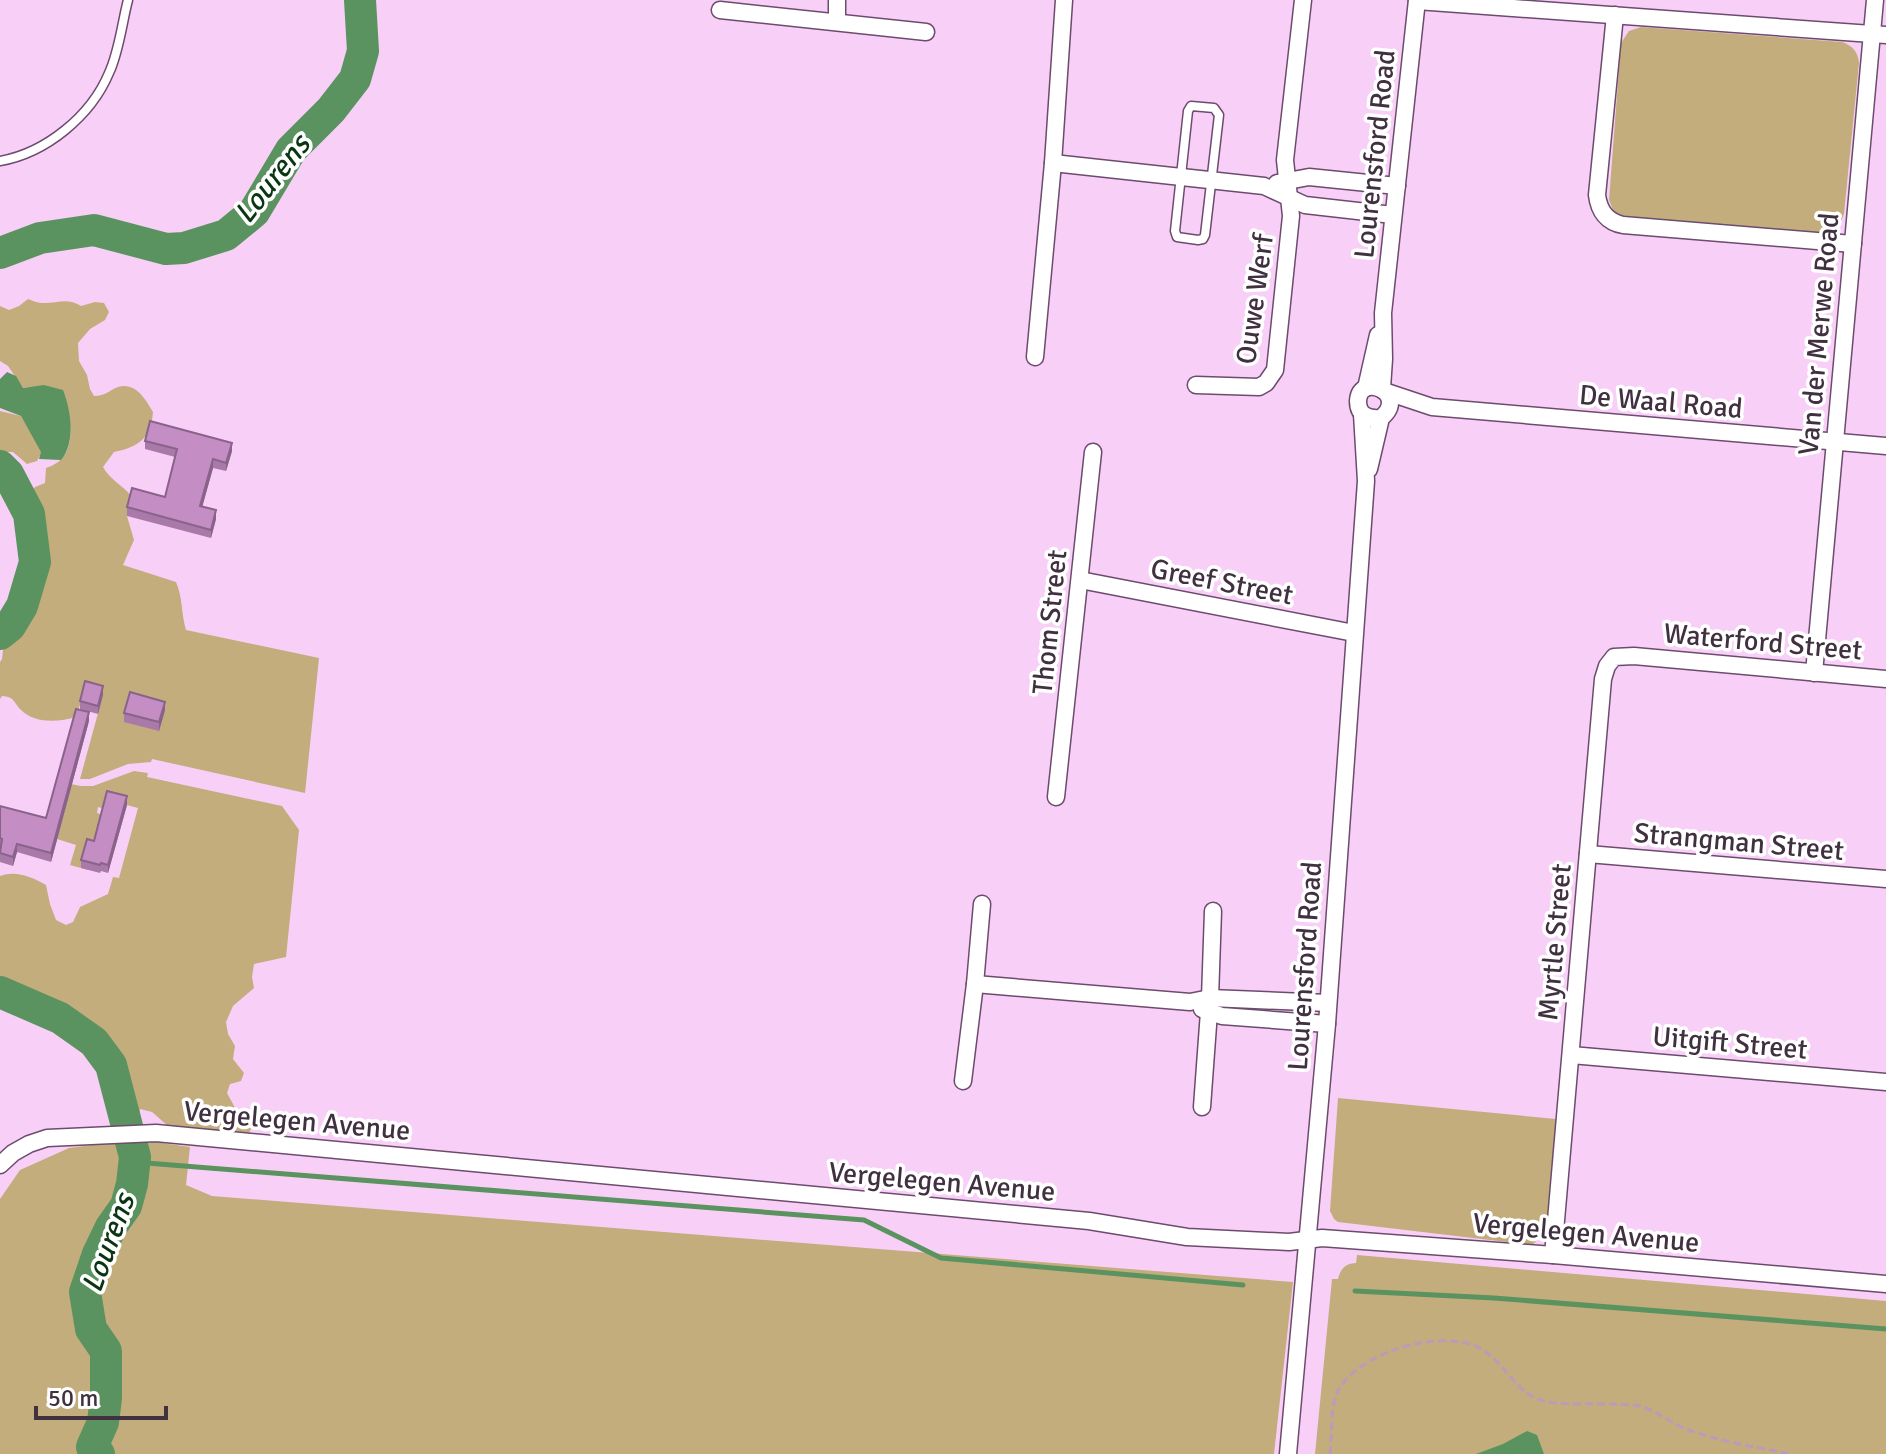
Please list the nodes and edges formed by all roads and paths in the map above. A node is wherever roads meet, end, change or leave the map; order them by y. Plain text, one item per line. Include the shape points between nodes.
1 (128, 0) edge
2 (837, 0) edge
3 (1064, 0) edge
4 (1303, 0) edge
5 (1417, 0) edge
6 (1875, 0) edge
7 (720, 10) dead end
8 (1615, 15) junction
9 (837, 22) junction
10 (926, 32) dead end
11 (1879, 35) edge
12 (0, 161) edge
13 (1053, 163) junction
14 (1180, 175) junction
15 (1212, 179) junction
16 (1397, 186) junction
17 (1287, 189) junction
18 (1393, 215) junction
19 (1853, 244) junction
20 (1035, 357) dead end
21 (1196, 385) dead end
22 (1378, 389) junction
23 (1432, 407) junction
24 (1362, 414) junction
25 (1384, 415) junction
26 (1835, 441) junction
27 (1886, 446) edge
28 (1093, 452) dead end
29 (1366, 481) junction
30 (1080, 580) junction
31 (1354, 633) junction
32 (1634, 656) joint
33 (1814, 673) junction
34 (1886, 679) edge
35 (1056, 797) dead end
36 (1588, 854) junction
37 (1886, 879) edge
38 (982, 904) dead end
39 (1213, 911) dead end
40 (975, 984) junction
41 (1328, 1003) junction
42 (1209, 1005) junction
43 (1327, 1024) junction
44 (1571, 1055) junction
45 (963, 1081) dead end
46 (1886, 1082) edge
47 (1202, 1107) dead end
48 (6, 1150) edge
49 (0, 1165) edge
50 (1307, 1239) junction
51 (1553, 1255) junction
52 (1886, 1284) edge
53 (1288, 1454) edge
54 (1330, 1454) edge
55 (1790, 1454) edge

1 - 12 lane via 110,72 90,105 46,143
2 - 9 street
3 - 13 street
4 - 17 street via 1285,160
5 - 8 street
5 - 16 street, Lourensford Road
6 - 11 street, Van der Merwe Road
7 - 9 street
8 - 11 street
8 - 19 street via 1597,195 1610,221
9 - 10 street
11 - 19 street, Van der Merwe Road
13 - 14 street, Ouwe Werf
13 - 20 street
14 - 15 street, Ouwe Werf
14 - 15 lane via 1179,238 1203,239
14 - 15 lane via 1190,107 1214,108 1219,115
15 - 17 street, Ouwe Werf
16 - 17 street, Ouwe Werf via 1309,177
16 - 18 street, Lourensford Road
17 - 18 street, Ouwe Werf via 1305,205
17 - 21 street, Ouwe Werf via 1291,216 1275,370 1259,387
18 - 22 street, Lourensford Road
19 - 26 street, Van der Merwe Road
22 - 23 street, De Waal Road
22 - 24 street via 1359,396
22 - 25 street via 1390,403
23 - 25 street, De Waal Road
23 - 26 street, De Waal Road
24 - 25 street via 1371,419
24 - 29 street, Lourensford Road
25 - 29 street, Lourensford Road
26 - 27 street, De Waal Road
26 - 33 street, Van der Merwe Road
28 - 30 street, Thom Street
29 - 31 street, Lourensford Road
30 - 31 street, Greef Street
30 - 35 street, Thom Street
31 - 41 street, Lourensford Road
32 - 33 street, Waterford Street
32 - 36 street, Myrtle Street via 1614,657 1603,679
33 - 34 street, Waterford Street
36 - 37 street, Strangman Street
36 - 44 street, Myrtle Street
38 - 40 street
39 - 42 street
40 - 42 street
40 - 45 street
41 - 42 street
41 - 43 street, Lourensford Road
42 - 43 street via 1251,1019
42 - 47 street
43 - 50 street, Lourensford Road
44 - 46 street, Uitgift Street
44 - 51 street, Myrtle Street
48 - 49 street, Vergelegen Avenue
48 - 50 street, Vergelegen Avenue via 47,1138 156,1133 1074,1219 1187,1237
50 - 51 street, Vergelegen Avenue
50 - 53 street, Lourensford Road
51 - 52 street, Vergelegen Avenue
54 - 55 path via 1337,1393 1353,1373 1400,1346 1434,1341 1467,1342 1482,1349 1522,1391 1546,1402 1638,1405 1689,1430

